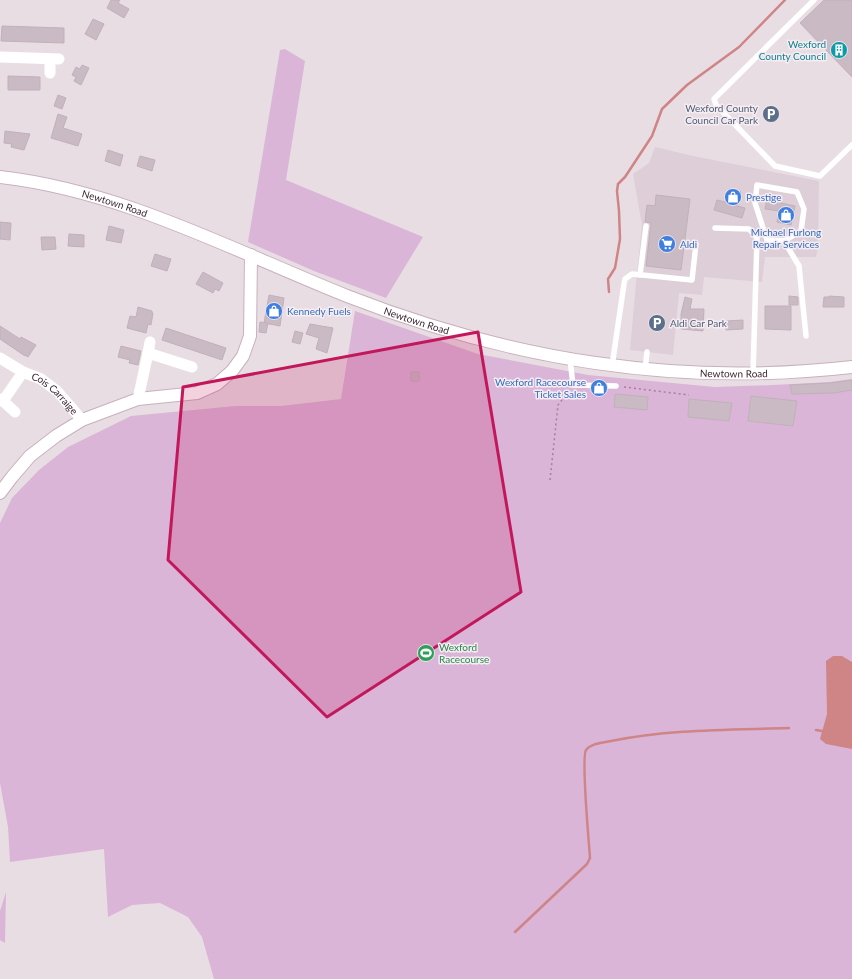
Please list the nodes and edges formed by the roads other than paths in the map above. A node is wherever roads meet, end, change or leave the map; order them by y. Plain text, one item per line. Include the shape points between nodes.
1 (814, 0) edge
2 (0, 57) edge
3 (50, 73) dead end
4 (852, 145) edge
5 (0, 177) edge
6 (646, 226) dead end
7 (716, 228) dead end
8 (784, 241) junction
9 (696, 244) dead end
10 (251, 255) junction
11 (640, 275) junction
12 (806, 336) dead end
13 (150, 342) dead end
14 (647, 352) dead end
15 (148, 353) junction
16 (0, 358) edge
17 (570, 359) junction
18 (612, 366) junction
19 (192, 367) dead end
20 (852, 367) edge
21 (646, 370) junction
22 (23, 372) junction
23 (753, 374) junction
24 (616, 386) road end
25 (138, 399) junction
26 (2, 400) edge
27 (15, 412) dead end
28 (82, 420) junction
29 (0, 493) edge

1 - 4 lane via 714,99 716,105 775,166 820,176
2 - 3 street via 55,59
5 - 10 main road, Newtown Road via 67,188 170,221
6 - 11 lane
7 - 23 lane via 749,229 757,238
8 - 8 lane via 767,240 755,204 757,185 797,192 804,209 801,232
8 - 12 lane via 799,266
9 - 11 lane via 692,280
10 - 17 main road, Newtown Road via 349,296 453,333 524,351
10 - 25 main road via 250,336 243,356 232,371 217,384 197,393
11 - 18 lane via 632,274 624,284
13 - 15 street
14 - 21 lane
15 - 19 street
15 - 25 street
16 - 22 street, Cois Carraige
17 - 18 main road, Newtown Road
17 - 24 lane via 573,385
18 - 21 main road, Newtown Road
20 - 23 main road, Newtown Road
21 - 23 main road, Newtown Road
22 - 26 street, Cois Carraige
22 - 28 street, Cois Carraige via 41,379 57,391
25 - 28 main road
26 - 27 street, Cois Carraige
28 - 29 main road via 30,456

